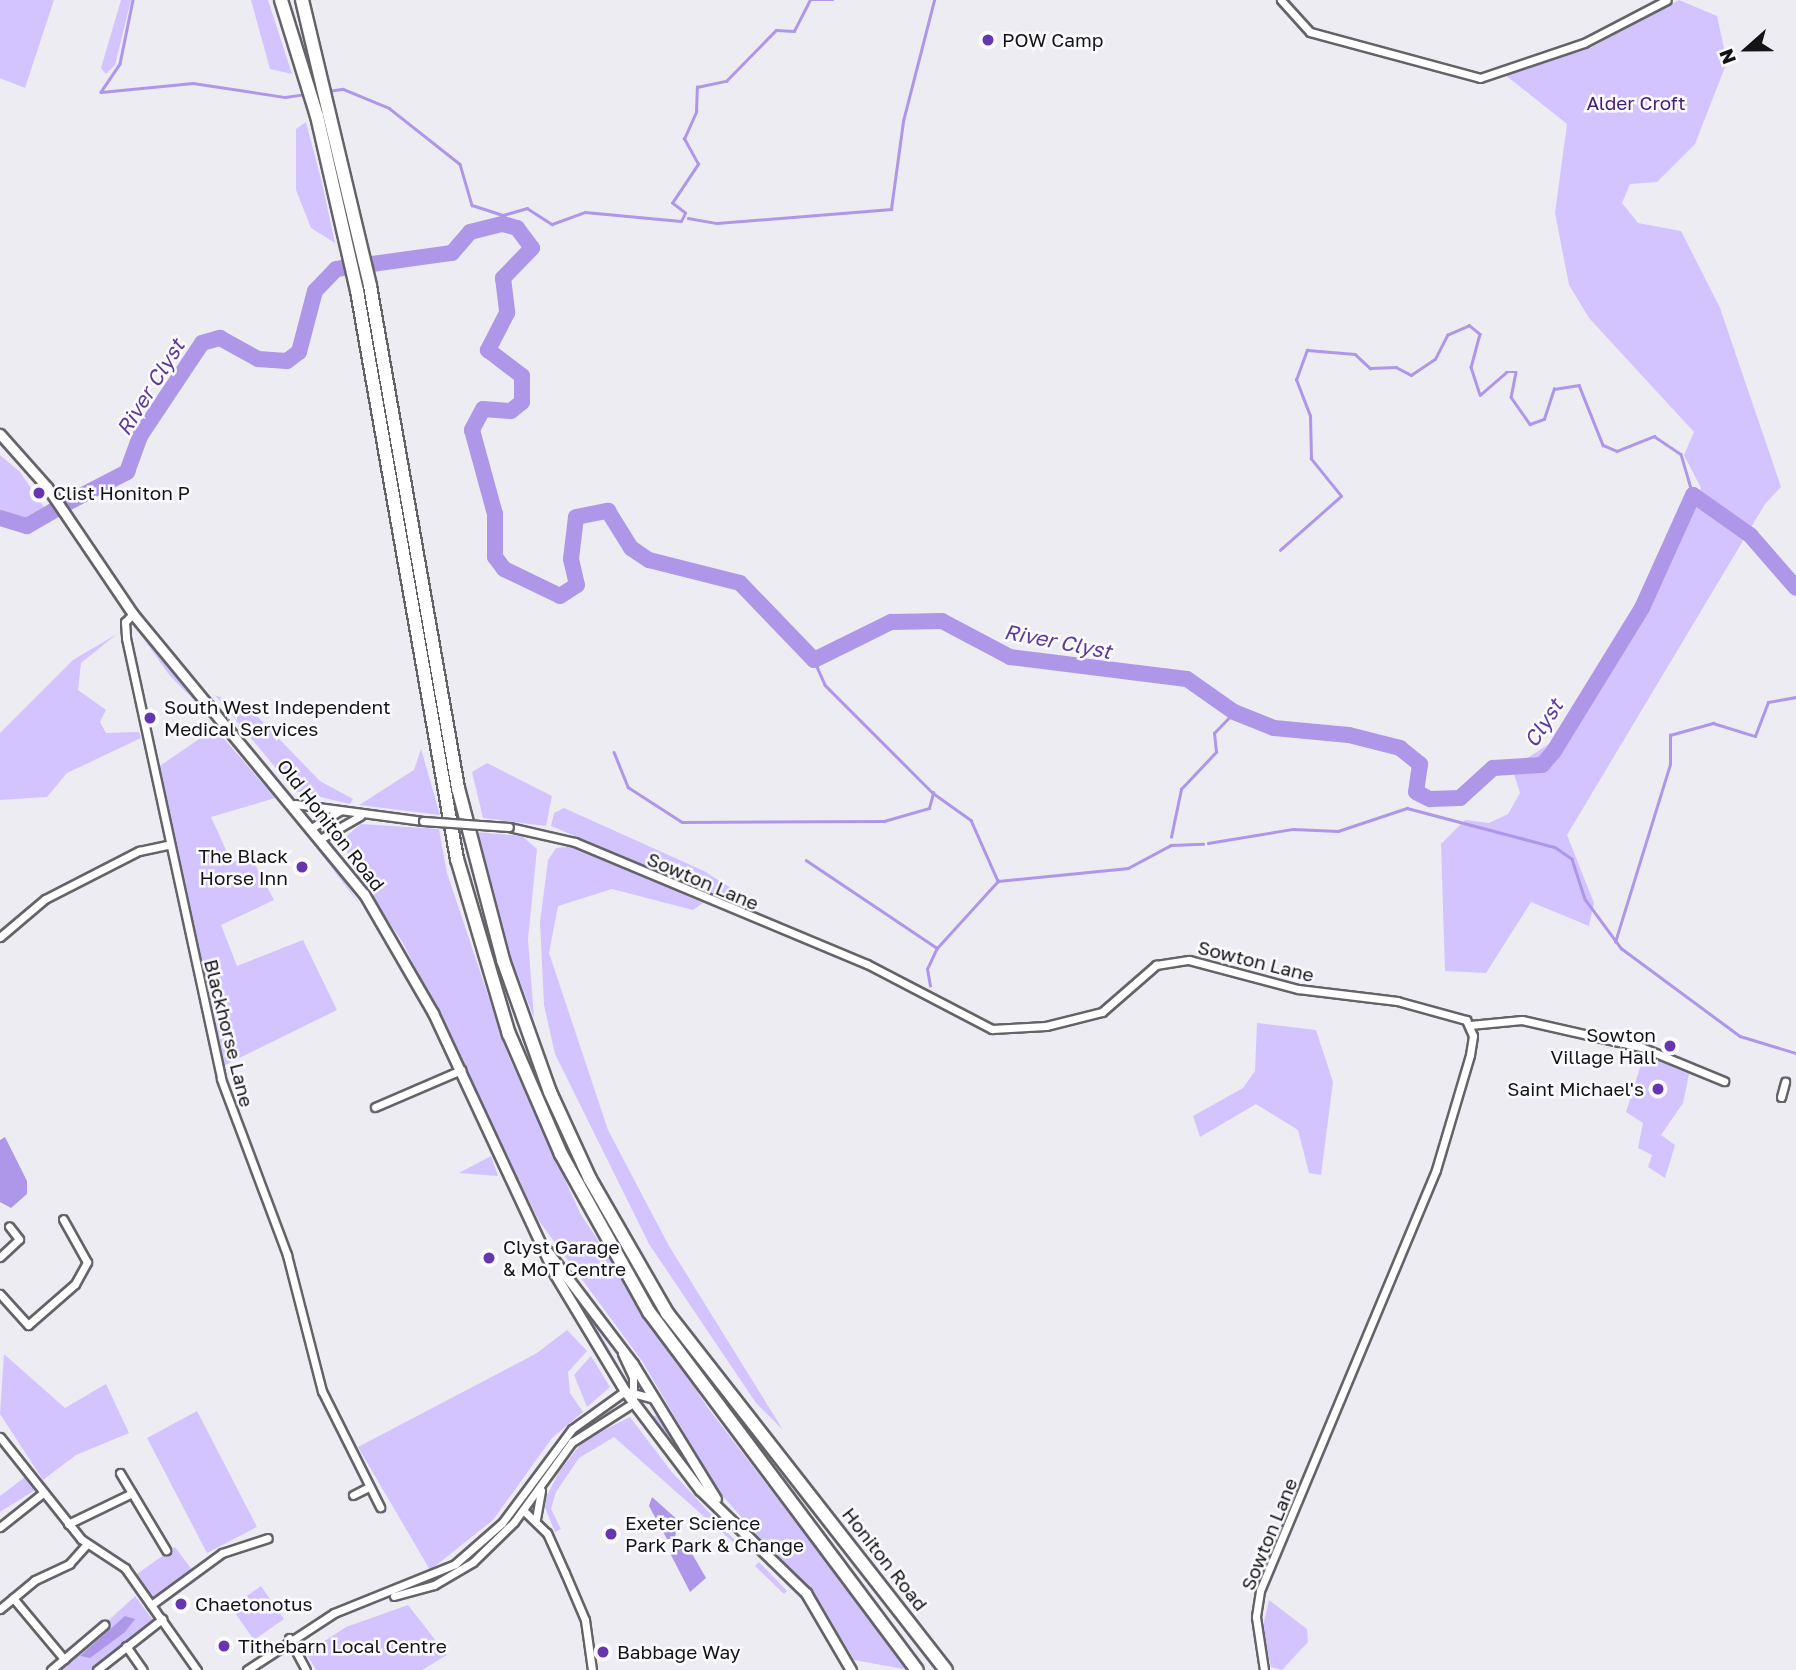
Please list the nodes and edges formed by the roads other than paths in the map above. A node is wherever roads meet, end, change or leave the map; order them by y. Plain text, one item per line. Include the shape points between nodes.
1 (276, 0) edge
2 (281, 0) edge
3 (299, 0) edge
4 (1281, 0) edge
5 (1667, 0) edge
6 (304, 71) junction
7 (323, 114) junction
8 (0, 434) edge
9 (132, 614) junction
10 (295, 804) junction
11 (340, 811) junction
12 (364, 814) junction
13 (313, 827) junction
14 (322, 838) junction
15 (168, 845) junction
16 (0, 937) edge
17 (1470, 1025) junction
18 (461, 1070) junction
19 (1724, 1081) dead end
20 (1785, 1082) dead end
21 (1781, 1097) dead end
22 (375, 1107) dead end
23 (63, 1219) dead end
24 (9, 1226) dead end
25 (543, 1248) junction
26 (0, 1257) edge
27 (0, 1294) edge
28 (618, 1346) junction
29 (625, 1391) junction
30 (636, 1391) junction
31 (633, 1404) junction
32 (661, 1406) junction
33 (0, 1437) edge
34 (558, 1459) junction
35 (120, 1473) dead end
36 (369, 1487) junction
37 (44, 1492) junction
38 (132, 1493) junction
39 (353, 1495) dead end
40 (521, 1497) junction
41 (380, 1507) dead end
42 (720, 1507) junction
43 (523, 1510) junction
44 (536, 1519) junction
45 (502, 1523) junction
46 (68, 1524) junction
47 (0, 1527) edge
48 (268, 1538) dead end
49 (87, 1544) junction
50 (166, 1550) dead end
51 (381, 1596) junction
52 (13, 1598) junction
53 (151, 1605) junction
54 (0, 1609) edge
55 (162, 1619) junction
56 (104, 1625) dead end
57 (289, 1638) junction
58 (126, 1646) junction
59 (64, 1659) junction
60 (51, 1670) edge
61 (97, 1670) edge
62 (143, 1670) edge
63 (197, 1670) edge
64 (247, 1670) edge
65 (306, 1670) edge
66 (592, 1670) edge
67 (851, 1670) edge
68 (917, 1670) edge
69 (946, 1670) edge
70 (1264, 1670) edge

1 - 6 highway
2 - 6 highway
3 - 7 highway via 318,70
4 - 5 street via 1310,32 1480,78 1584,44
6 - 7 highway
7 - 68 highway, Honiton Road via 435,755 472,917 509,1034 561,1154 615,1258 700,1386
7 - 69 highway, Honiton Road via 370,286 451,755 520,1013 576,1153 640,1271
8 - 9 street, Old Honiton Road via 47,487
9 - 10 street, Old Honiton Road
9 - 15 street, Blackhorse Lane via 125,622 126,638
10 - 11 street, Sowton Lane
10 - 13 street, Old Honiton Road
11 - 12 street, Sowton Lane
11 - 13 street
12 - 14 street
12 - 17 street, Sowton Lane, bridge via 509,827 575,842 867,964 992,1029 1046,1026 1102,1012 1156,965 1189,960 1314,993 1397,1001
13 - 14 street, Old Honiton Road
14 - 18 street, Old Honiton Road via 388,934
15 - 16 street via 139,851 45,899
15 - 36 street, Blackhorse Lane via 221,1080 287,1255 313,1366
17 - 19 street via 1522,1020 1641,1047
17 - 70 street, Sowton Lane via 1469,1055 1436,1170 1260,1591 1256,1617
18 - 22 street
18 - 25 street, Old Honiton Road
20 - 21 street
23 - 27 street via 87,1262 75,1284 28,1325
24 - 26 street via 19,1238
25 - 28 street, Old Honiton Road via 565,1268
25 - 29 street, Old Honiton Road
28 - 30 street, Old Honiton Road
28 - 32 street, Old Honiton Road
29 - 30 street
29 - 31 street, Old Honiton Road
29 - 40 street via 564,1437
30 - 31 street
30 - 32 street, Old Honiton Road
31 - 34 street via 584,1433
31 - 42 street, Old Honiton Road
32 - 42 street, Old Honiton Road
33 - 37 street
34 - 43 street
34 - 44 street via 538,1495
35 - 38 street
36 - 39 street
36 - 41 street, Blackhorse Lane
37 - 46 street
37 - 47 street
38 - 46 street
38 - 50 street
40 - 43 street
40 - 45 street
42 - 67 street, Old Honiton Road via 806,1593
43 - 44 street
43 - 45 street
43 - 51 street via 460,1571 425,1588
44 - 66 street via 585,1620
45 - 51 street via 455,1564
46 - 49 street
48 - 53 street via 222,1553
49 - 52 street via 69,1564
49 - 53 street via 121,1564
51 - 57 street
52 - 54 street
52 - 59 street
53 - 55 street
55 - 58 street
55 - 63 street
56 - 59 street
57 - 64 street
57 - 65 street
58 - 61 street
58 - 62 street
59 - 60 street

